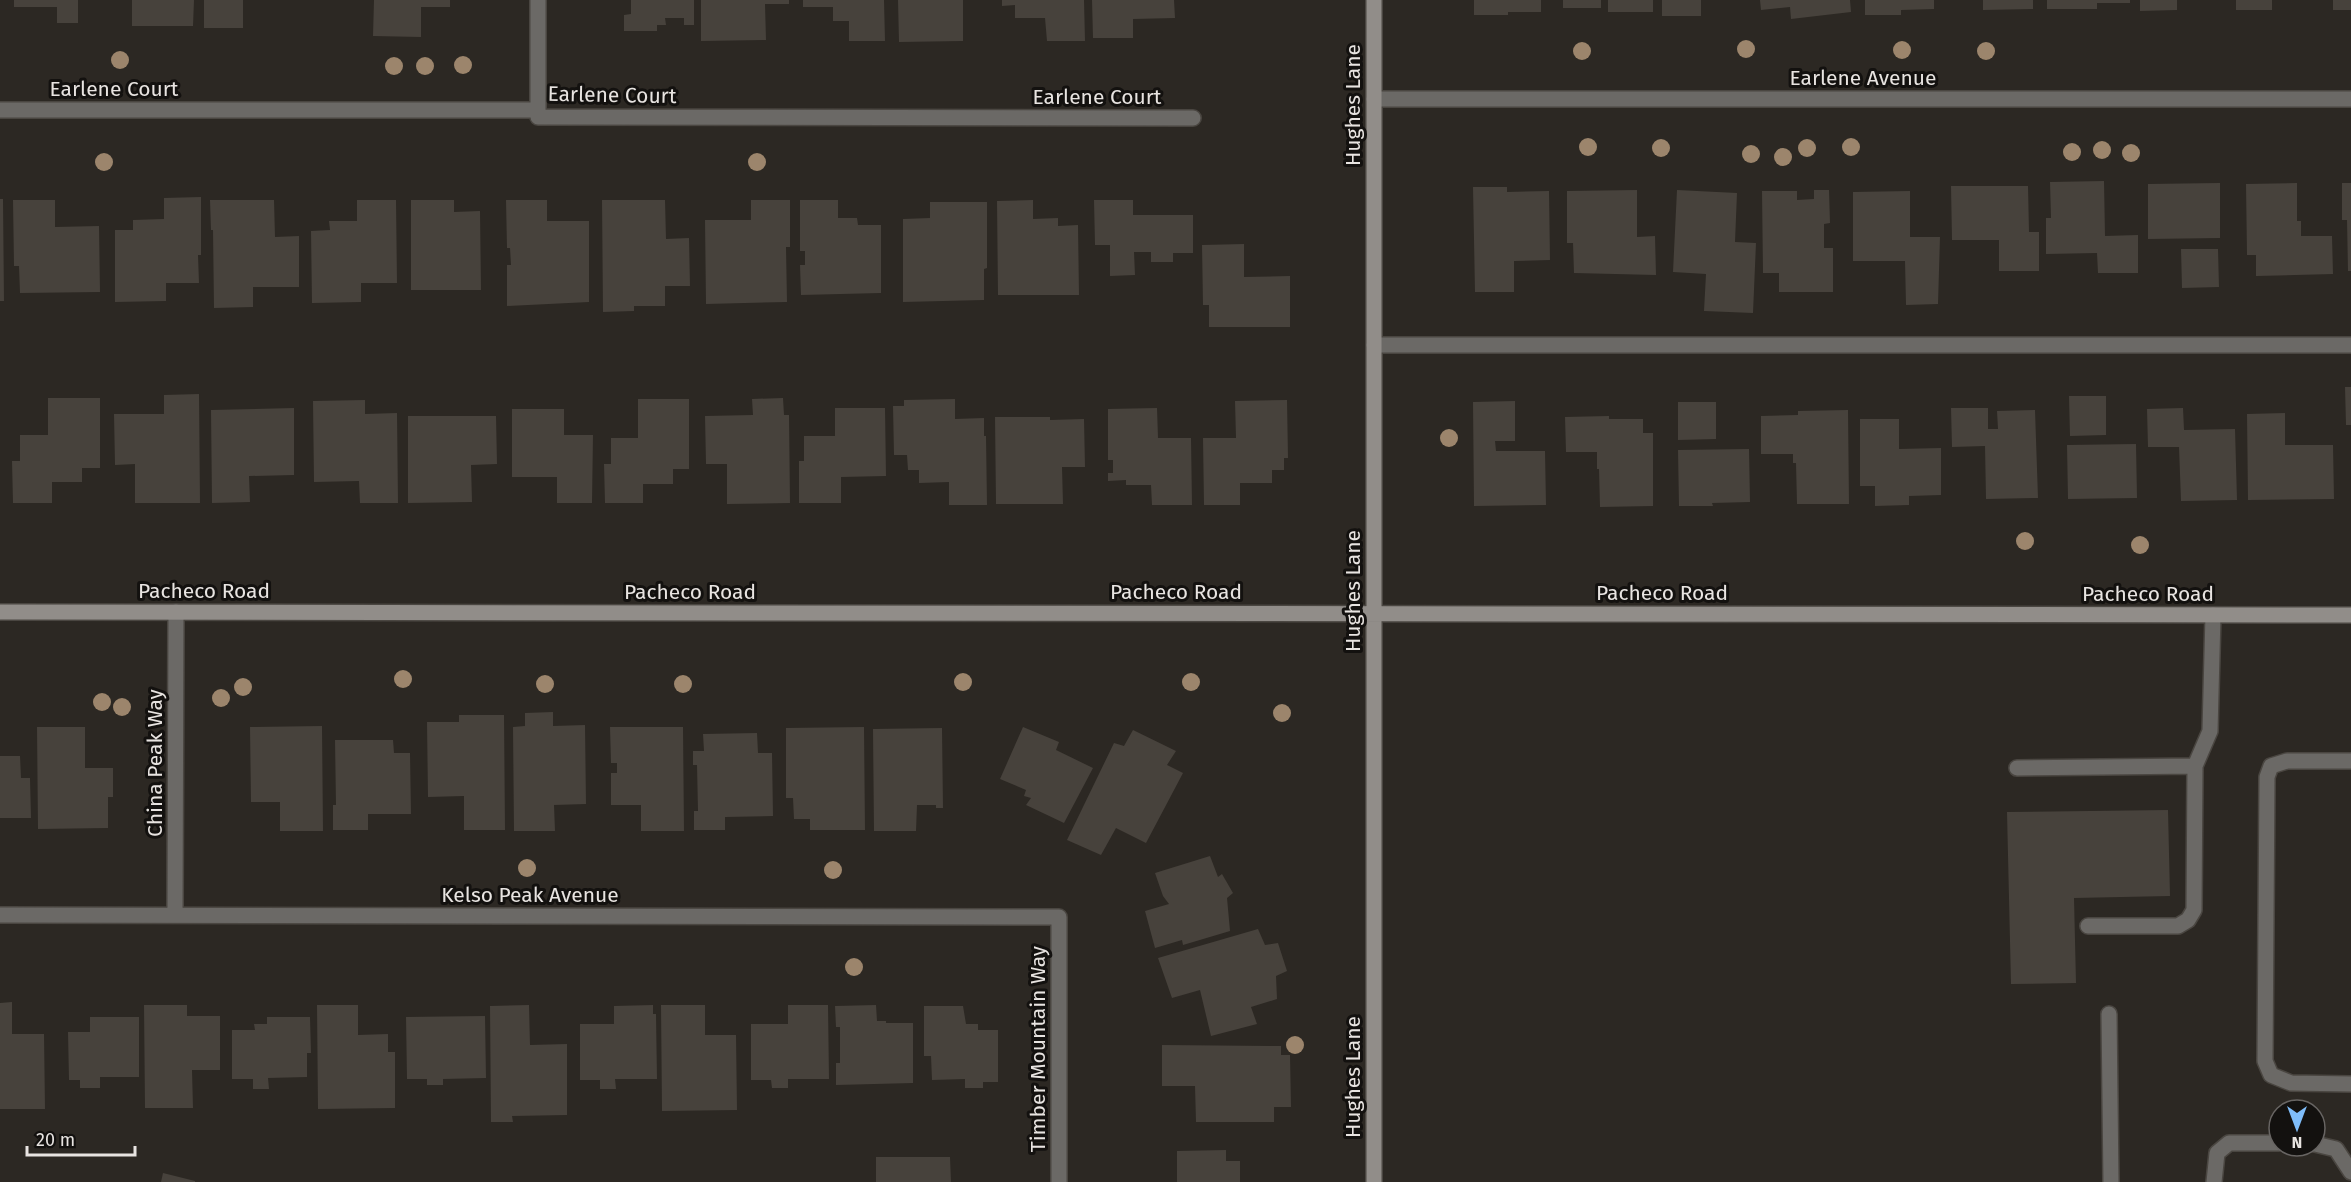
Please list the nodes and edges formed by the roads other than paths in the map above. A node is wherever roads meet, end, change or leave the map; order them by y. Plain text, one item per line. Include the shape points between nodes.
1 (538, 0) edge
2 (1374, 0) edge
3 (1374, 99) junction
4 (2351, 99) edge
5 (0, 110) edge
6 (538, 111) junction
7 (1193, 118) dead end
8 (1374, 345) junction
9 (2351, 345) edge
10 (0, 612) edge
11 (176, 612) junction
12 (1374, 614) junction
13 (2213, 615) junction
14 (2351, 615) edge
15 (2351, 761) edge
16 (2195, 766) junction
17 (2017, 768) dead end
18 (0, 915) edge
19 (175, 915) junction
20 (1059, 917) joint
21 (2088, 926) dead end
22 (2109, 1014) dead end
23 (2351, 1084) edge
24 (2267, 1143) edge
25 (2327, 1147) edge
26 (2351, 1172) edge
27 (1059, 1182) edge
28 (1374, 1182) edge
29 (2111, 1182) edge
30 (2214, 1182) edge

1 - 6 street
2 - 3 street, Hughes Lane
3 - 4 street, Earlene Avenue
3 - 8 street, Hughes Lane
5 - 6 street, Earlene Court
6 - 7 street, Earlene Court via 538,117
8 - 9 street
8 - 12 street, Hughes Lane
10 - 11 street, Pacheco Road
11 - 12 street, Pacheco Road
11 - 19 street, China Peak Way
12 - 13 street, Pacheco Road
12 - 28 street, Hughes Lane
13 - 14 street, Pacheco Road
13 - 16 street via 2210,731
15 - 23 street via 2287,761 2271,766 2267,777 2265,1061 2271,1075 2290,1083
16 - 17 street
16 - 21 street via 2194,910 2188,920 2178,926
18 - 19 street, Kelso Peak Avenue
19 - 20 street, Kelso Peak Avenue
20 - 27 street, Timber Mountain Way
22 - 29 street
24 - 30 street via 2229,1143 2217,1153
25 - 26 street via 2336,1149

